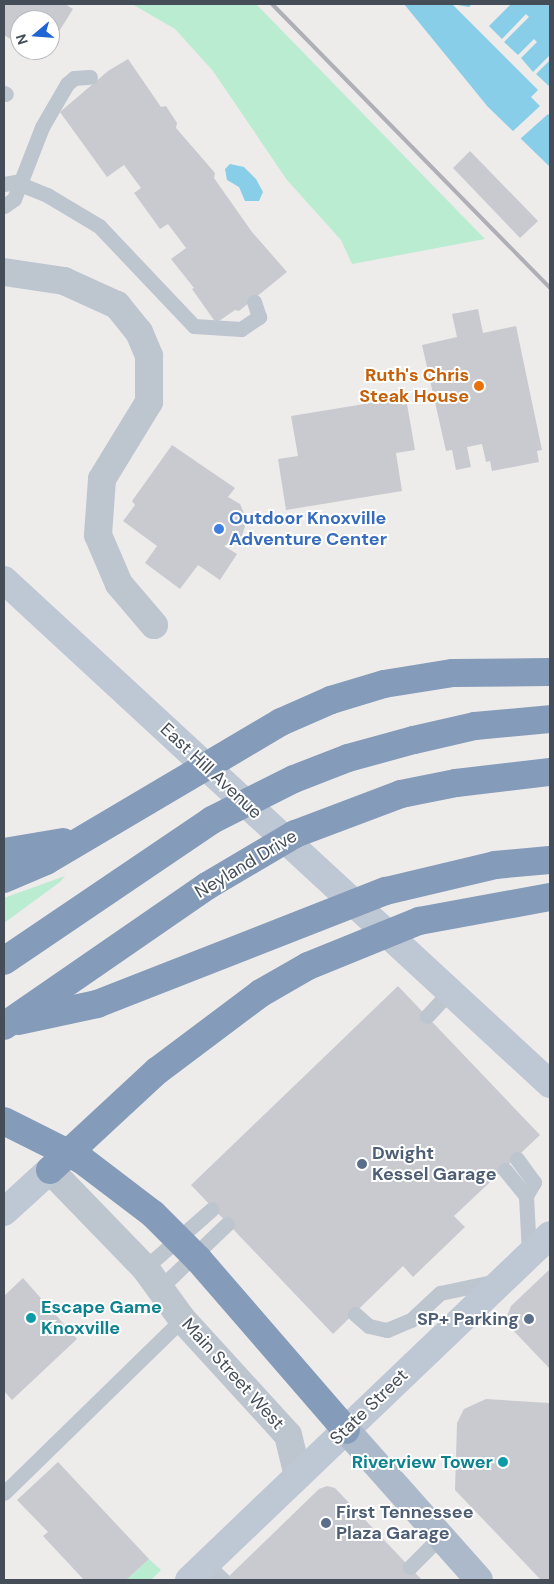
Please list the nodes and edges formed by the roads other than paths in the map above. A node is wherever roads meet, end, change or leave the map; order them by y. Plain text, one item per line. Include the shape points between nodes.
1 (90, 77) dead end
2 (4, 184) edge
3 (21, 184) junction
4 (4, 206) edge
5 (4, 272) edge
6 (254, 302) dead end
7 (4, 580) edge
8 (154, 625) dead end
9 (550, 672) edge
10 (550, 719) edge
11 (550, 772) edge
12 (89, 837) junction
13 (4, 852) edge
14 (550, 860) edge
15 (4, 879) edge
16 (550, 897) edge
17 (4, 961) edge
18 (450, 991) junction
19 (427, 1016) dead end
20 (4, 1022) edge
21 (4, 1026) edge
22 (550, 1084) edge
23 (4, 1121) edge
24 (517, 1159) dead end
25 (50, 1170) junction
26 (505, 1170) dead end
27 (526, 1196) junction
28 (212, 1208) dead end
29 (4, 1212) edge
30 (227, 1224) dead end
31 (550, 1235) edge
32 (529, 1254) junction
33 (153, 1277) junction
34 (501, 1280) junction
35 (355, 1314) dead end
36 (182, 1320) junction
37 (346, 1430) junction
38 (298, 1476) junction
39 (4, 1493) edge
40 (439, 1538) junction
41 (410, 1567) dead end
42 (206, 1575) edge
43 (470, 1577) edge

1 - 3 lane via 74,78 67,84 42,127
2 - 3 lane
3 - 4 lane via 14,199
3 - 6 lane via 100,226 194,326 241,329 258,317
5 - 8 street via 64,281 117,305 139,332 150,356 148,402 102,479 98,535 119,584
7 - 18 main road, East Hill Avenue
9 - 12 highway via 453,673 384,684 331,700 281,722
10 - 17 highway via 475,726 414,740 348,758 294,779 212,820
11 - 21 highway, Neyland Drive via 456,783 401,794 295,834 207,886
12 - 13 highway
12 - 15 highway
14 - 20 highway via 495,865 386,891 97,1004
16 - 25 highway via 420,921 308,966 261,993 157,1071
18 - 19 lane
18 - 22 main road, East Hill Avenue
23 - 37 highway via 68,1152 119,1186 160,1220
24 - 27 lane via 534,1182
25 - 29 main road
25 - 33 street, Main Street West
26 - 27 lane
27 - 32 lane
28 - 33 lane
30 - 33 lane
31 - 32 main road, State Street
32 - 34 main road, State Street
33 - 36 street, Main Street West
34 - 35 lane via 440,1293 411,1320 387,1330 369,1326
34 - 37 main road, State Street
36 - 38 street, Main Street West via 288,1435
36 - 39 lane
37 - 38 main road, State Street
37 - 40 main road
38 - 42 main road, State Street
40 - 41 lane
40 - 43 main road

